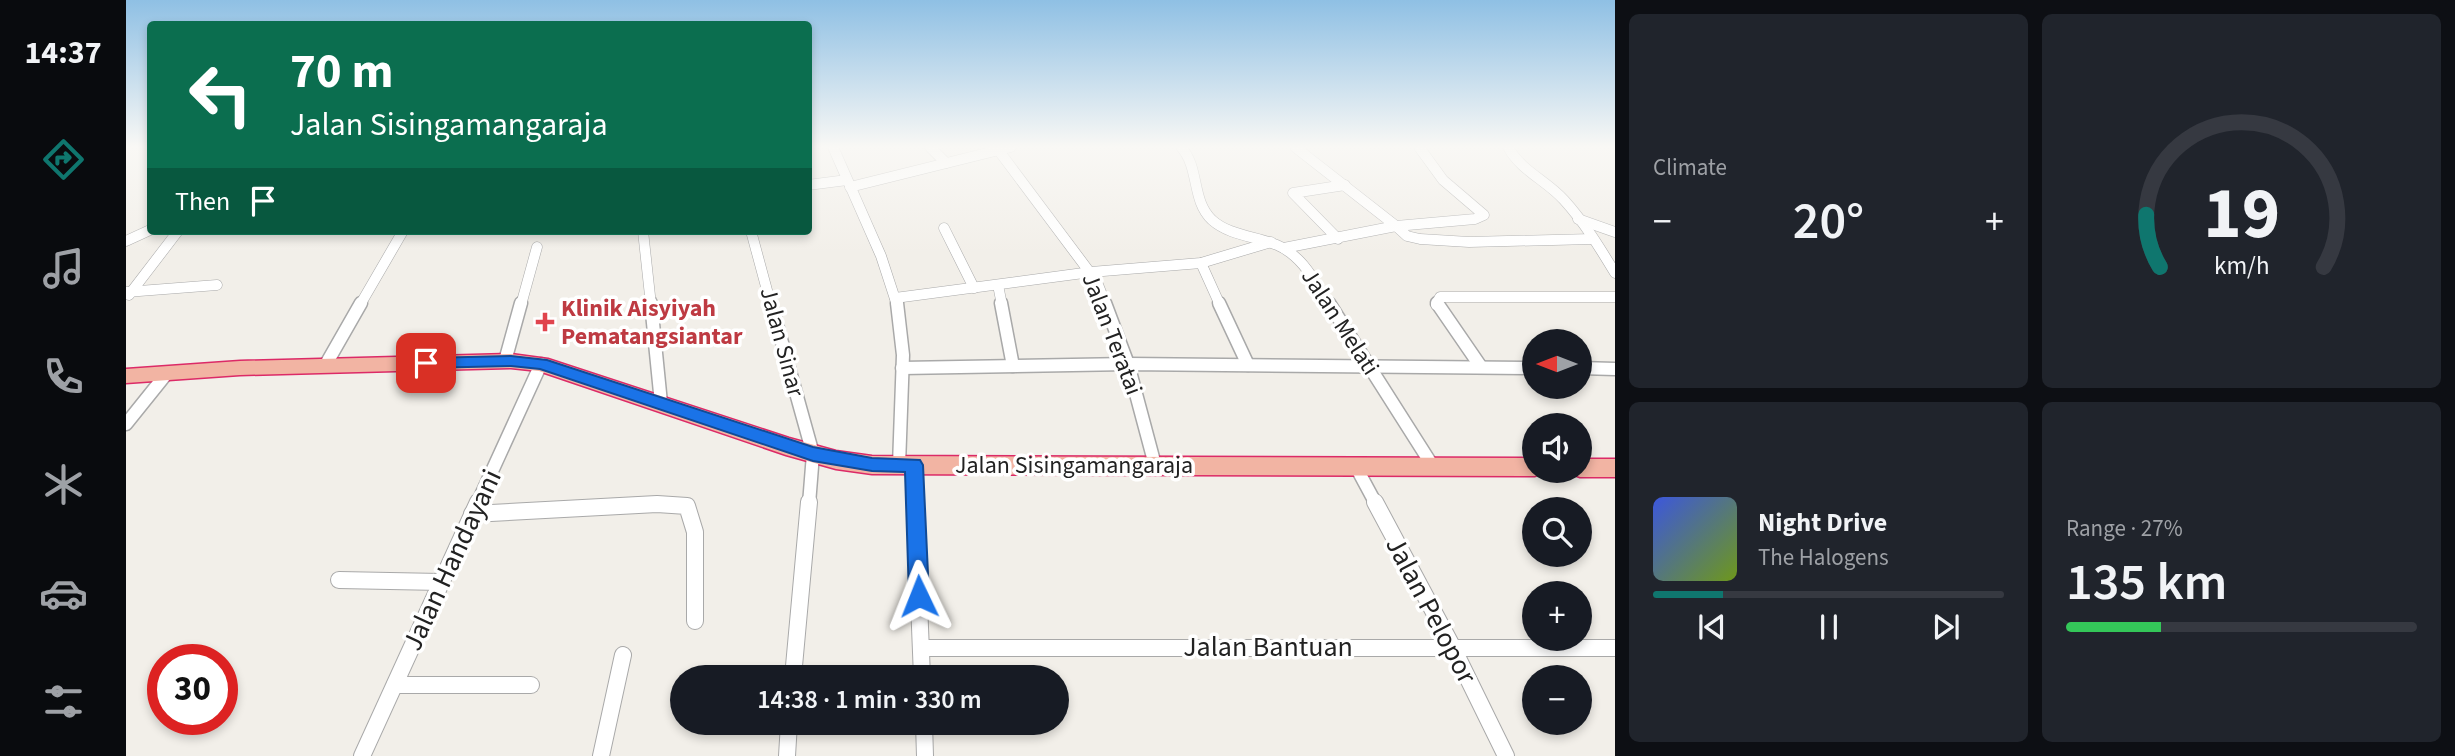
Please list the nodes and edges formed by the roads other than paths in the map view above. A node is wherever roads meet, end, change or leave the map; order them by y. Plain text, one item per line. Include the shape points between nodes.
1 (856, 182) edge
2 (1022, 182) edge
3 (1196, 182) edge
4 (1341, 182) edge
5 (1446, 182) edge
6 (1544, 182) edge
7 (848, 184) junction
8 (812, 185) edge
9 (1345, 185) junction
10 (1577, 219) junction
11 (1396, 226) junction
12 (944, 228) dead end
13 (147, 231) edge
14 (1615, 232) edge
15 (175, 235) edge
16 (401, 235) edge
17 (643, 235) edge
18 (752, 235) edge
19 (127, 237) edge
20 (1338, 239) junction
21 (1592, 239) junction
22 (1271, 242) junction
23 (537, 247) dead end
24 (1284, 248) junction
25 (1201, 263) junction
26 (1091, 272) junction
27 (1615, 273) edge
28 (217, 285) dead end
29 (998, 285) junction
30 (974, 288) junction
31 (128, 294) edge
32 (1615, 297) edge
33 (895, 298) junction
34 (505, 361) junction
35 (541, 364) junction
36 (1128, 364) junction
37 (1248, 365) junction
38 (325, 366) junction
39 (1013, 366) junction
40 (1368, 366) junction
41 (1481, 367) junction
42 (902, 368) junction
43 (1522, 368) edge
44 (1592, 368) edge
45 (1615, 369) edge
46 (166, 373) junction
47 (126, 376) edge
48 (661, 403) junction
49 (126, 424) edge
50 (813, 454) junction
51 (906, 465) junction
52 (1155, 465) junction
53 (1355, 465) junction
54 (1432, 465) junction
55 (1522, 467) edge
56 (1592, 468) edge
57 (1615, 468) edge
58 (472, 514) junction
59 (339, 580) dead end
60 (441, 582) junction
61 (695, 621) dead end
62 (1451, 646) junction
63 (921, 648) junction
64 (1615, 648) edge
65 (623, 655) dead end
66 (794, 665) edge
67 (922, 665) edge
68 (395, 685) junction
69 (531, 685) dead end
70 (788, 735) edge
71 (924, 735) edge
72 (362, 756) edge
73 (601, 756) edge
74 (786, 756) edge
75 (925, 756) edge
76 (1506, 756) edge

1 - 7 street
2 - 26 street, Jalan Teratai
3 - 22 street, Jalan Melati via 1199,203 1209,217 1232,231
4 - 9 street
5 - 11 street via 1483,215
6 - 10 street via 1563,198
7 - 8 street
7 - 33 street
9 - 11 street
9 - 20 street via 1293,193
10 - 14 street
10 - 21 street
11 - 20 street
11 - 21 street via 1407,236 1420,239
12 - 30 street
13 - 19 street
15 - 31 street
16 - 38 street
17 - 48 street
18 - 50 street, Jalan Sinar
20 - 24 street
21 - 27 street
22 - 24 street, Jalan Melati
22 - 25 street
23 - 34 street
24 - 40 street, Jalan Melati via 1304,264
25 - 26 street
25 - 37 street
26 - 29 street
26 - 36 street, Jalan Teratai
28 - 31 street
29 - 30 street
29 - 39 street
30 - 33 street
32 - 41 street via 1440,297 1436,305
33 - 42 street
34 - 35 highway, Jalan Sisingamangaraja
34 - 38 highway, Jalan Sisingamangaraja
35 - 48 highway, Jalan Sisingamangaraja
35 - 58 street, Jalan Handayani
36 - 37 street
36 - 39 street
36 - 52 street, Jalan Teratai
37 - 40 street
38 - 46 highway, Jalan Sisingamangaraja
39 - 42 street
40 - 41 street
40 - 54 street, Jalan Melati
41 - 43 street
42 - 51 street
44 - 45 street
46 - 47 highway, Jalan Sisingamangaraja
46 - 49 street
48 - 50 highway, Jalan Sisingamangaraja
50 - 51 highway, Jalan Sisingamangaraja via 872,465
50 - 66 street
51 - 52 highway, Jalan Sisingamangaraja
51 - 63 street
52 - 53 highway, Jalan Sisingamangaraja
53 - 54 highway, Jalan Sisingamangaraja
53 - 62 street, Jalan Pelopor
54 - 55 highway, Jalan Sisingamangaraja
56 - 57 highway
58 - 60 street, Jalan Handayani
58 - 61 street via 687,506 695,532
59 - 60 street
60 - 68 street, Jalan Handayani
62 - 63 street, Jalan Bantuan
62 - 64 street, Jalan Bantuan
62 - 76 street, Jalan Pelopor
63 - 67 street
65 - 73 street
68 - 69 street
68 - 72 street, Jalan Handayani
70 - 74 street
71 - 75 street

